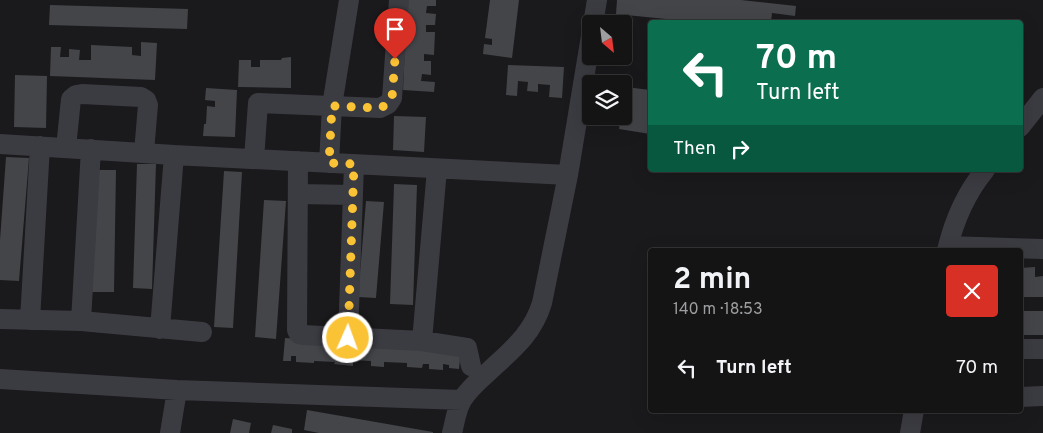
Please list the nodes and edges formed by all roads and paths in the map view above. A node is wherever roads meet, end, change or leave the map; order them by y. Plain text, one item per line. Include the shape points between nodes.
1 (349, 0) edge
2 (400, 0) edge
3 (597, 0) edge
4 (594, 15) edge
5 (586, 65) edge
6 (1043, 98) edge
7 (332, 106) junction
8 (1023, 123) edge
9 (0, 144) edge
10 (40, 146) junction
11 (66, 148) junction
12 (91, 149) junction
13 (144, 152) junction
14 (174, 155) junction
15 (254, 159) junction
16 (298, 161) junction
17 (329, 163) junction
18 (354, 164) junction
19 (438, 169) junction
20 (984, 172) edge
21 (568, 175) junction
22 (298, 194) junction
23 (353, 195) junction
24 (948, 248) edge
25 (1023, 249) edge
26 (1043, 249) edge
27 (0, 320) edge
28 (30, 320) junction
29 (81, 321) junction
30 (160, 329) junction
31 (202, 332) dead end
32 (348, 338) junction
33 (422, 341) junction
34 (1023, 349) edge
35 (1043, 349) edge
36 (471, 366) dead end
37 (0, 379) edge
38 (177, 390) junction
39 (1043, 396) edge
40 (1023, 397) edge
41 (462, 400) junction
42 (913, 413) edge
43 (170, 433) edge
44 (452, 433) edge
45 (910, 433) edge

1 - 7 street
2 - 7 street via 390,102 380,108
3 - 4 street
5 - 21 street
6 - 8 street
7 - 15 street via 258,103
7 - 17 street
9 - 10 street
10 - 11 street
10 - 28 street
11 - 12 street
11 - 13 street via 72,97 78,94 141,97 148,105
12 - 13 street
12 - 29 street
13 - 14 street
14 - 15 street
14 - 30 street
15 - 16 street
16 - 17 street
16 - 22 street
17 - 18 street
18 - 19 street
18 - 23 street
19 - 21 street
19 - 33 street
20 - 24 street via 959,213
21 - 41 street via 539,315 523,339
22 - 23 street
22 - 32 street via 297,330 303,335
23 - 32 street
25 - 26 street
27 - 28 street
28 - 29 street
29 - 30 street
30 - 31 street
32 - 33 street
33 - 36 street via 467,348
34 - 35 street
37 - 38 street
38 - 41 street
38 - 43 street
39 - 40 street
41 - 44 street
42 - 45 street

